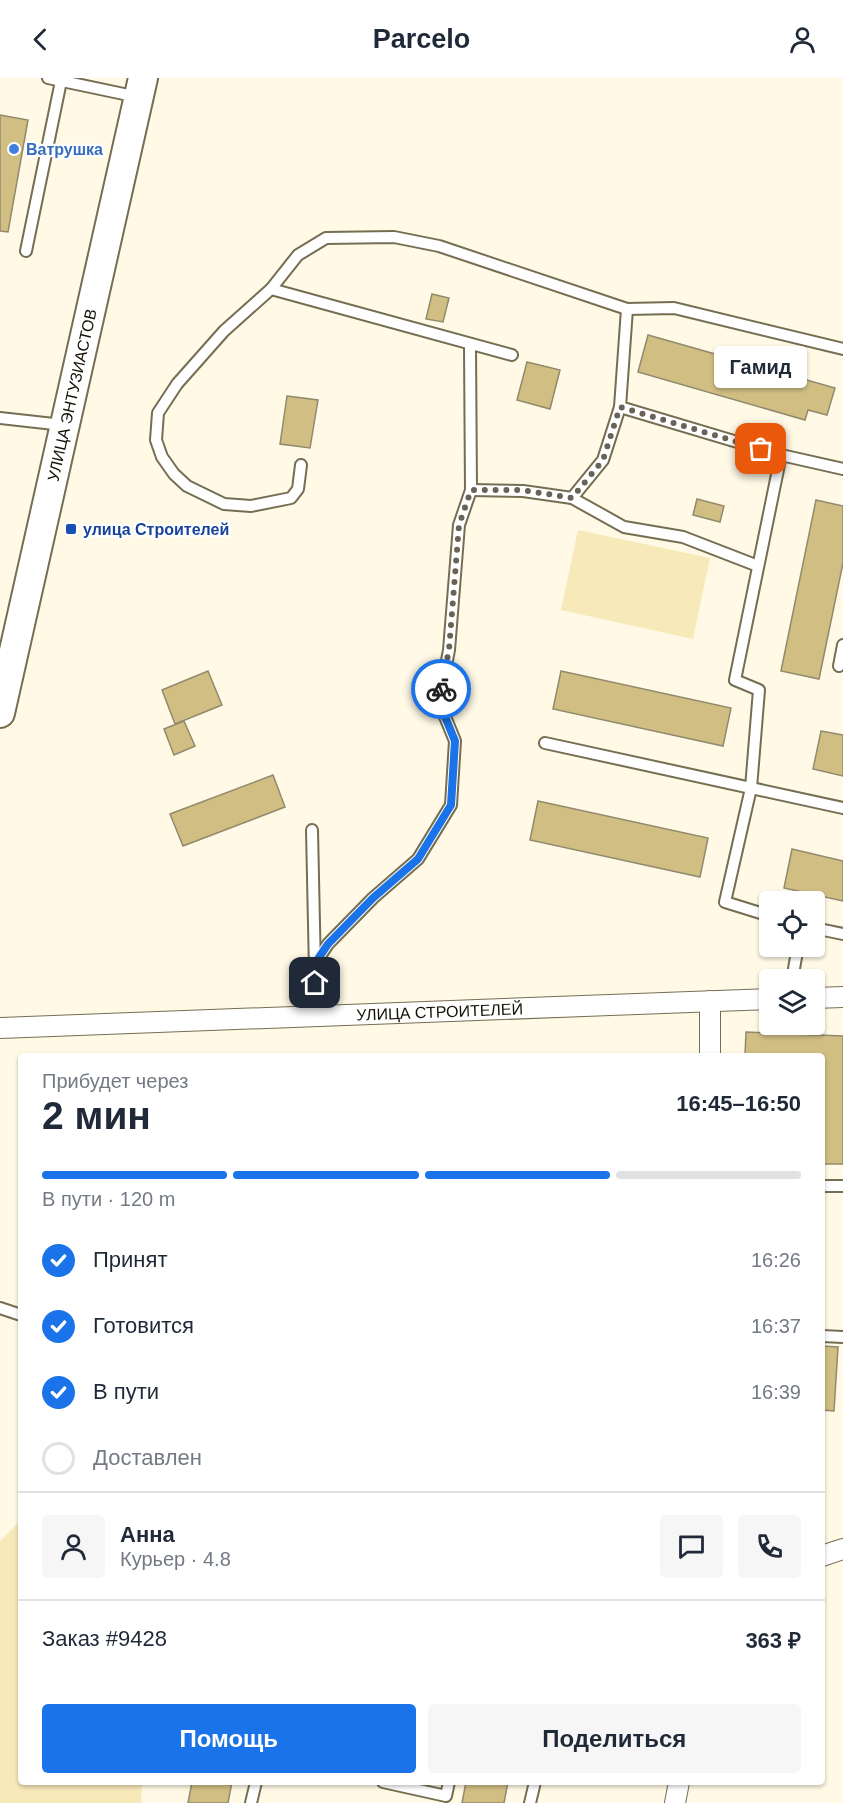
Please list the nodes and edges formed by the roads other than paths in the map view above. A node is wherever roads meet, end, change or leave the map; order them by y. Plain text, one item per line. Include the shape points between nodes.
1 (48, 78) edge
2 (61, 81) junction
3 (141, 88) edge
4 (26, 251) dead end
5 (271, 289) junction
6 (627, 309) junction
7 (470, 346) junction
8 (843, 348) edge
9 (512, 355) dead end
10 (620, 407) junction
11 (0, 418) edge
12 (64, 425) junction
13 (781, 455) junction
14 (301, 465) dead end
15 (843, 469) edge
16 (471, 490) junction
17 (572, 498) junction
18 (758, 566) junction
19 (843, 645) edge
20 (839, 666) dead end
21 (2, 698) edge
22 (545, 742) dead end
23 (751, 788) junction
24 (843, 808) edge
25 (312, 830) dead end
26 (759, 913) edge
27 (825, 930) edge
28 (843, 934) edge
29 (314, 965) junction
30 (843, 997) edge
31 (825, 998) edge
32 (759, 999) edge
33 (710, 1001) junction
34 (316, 1018) junction
35 (0, 1028) edge
36 (710, 1053) edge
37 (825, 1186) edge
38 (843, 1186) edge
39 (0, 1308) edge
40 (18, 1315) edge
41 (825, 1336) edge
42 (843, 1337) edge
43 (843, 1548) edge
44 (825, 1555) edge
45 (255, 1785) edge
46 (396, 1785) edge
47 (448, 1785) edge
48 (534, 1785) edge
49 (679, 1785) edge
50 (251, 1803) edge
51 (530, 1803) edge
52 (675, 1803) edge

1 - 2 lane
2 - 3 lane
2 - 4 lane
3 - 12 street, УЛИЦА ЭНТУЗИАСТОВ
5 - 6 lane via 298,255 326,238 394,237 439,246
5 - 7 lane
5 - 14 lane via 224,331 177,384 158,412 156,440 174,474 187,486 224,504 251,506 291,498 298,489
6 - 8 lane via 674,308
6 - 10 lane
7 - 9 lane
7 - 16 lane
10 - 13 lane
10 - 17 lane via 603,460
11 - 12 lane
12 - 21 street, УЛИЦА ЭНТУЗИАСТОВ
13 - 15 lane
13 - 18 lane
16 - 17 lane via 522,490
16 - 29 lane via 459,525 449,650 439,702 455,741 451,805 418,859 373,898 328,944
17 - 18 lane via 624,527 683,537
18 - 23 lane via 735,680 759,690
19 - 20 lane
22 - 23 lane
23 - 24 lane
23 - 26 lane via 725,902
25 - 29 lane
27 - 28 lane
29 - 34 lane
30 - 31 street
32 - 33 street, УЛИЦА СТРОИТЕЛЕЙ
33 - 34 street, УЛИЦА СТРОИТЕЛЕЙ
33 - 36 street
34 - 35 street, УЛИЦА СТРОИТЕЛЕЙ
37 - 38 lane
39 - 40 lane
41 - 42 lane
43 - 44 street
45 - 50 lane
46 - 47 lane via 446,1796
48 - 51 lane
49 - 52 street

